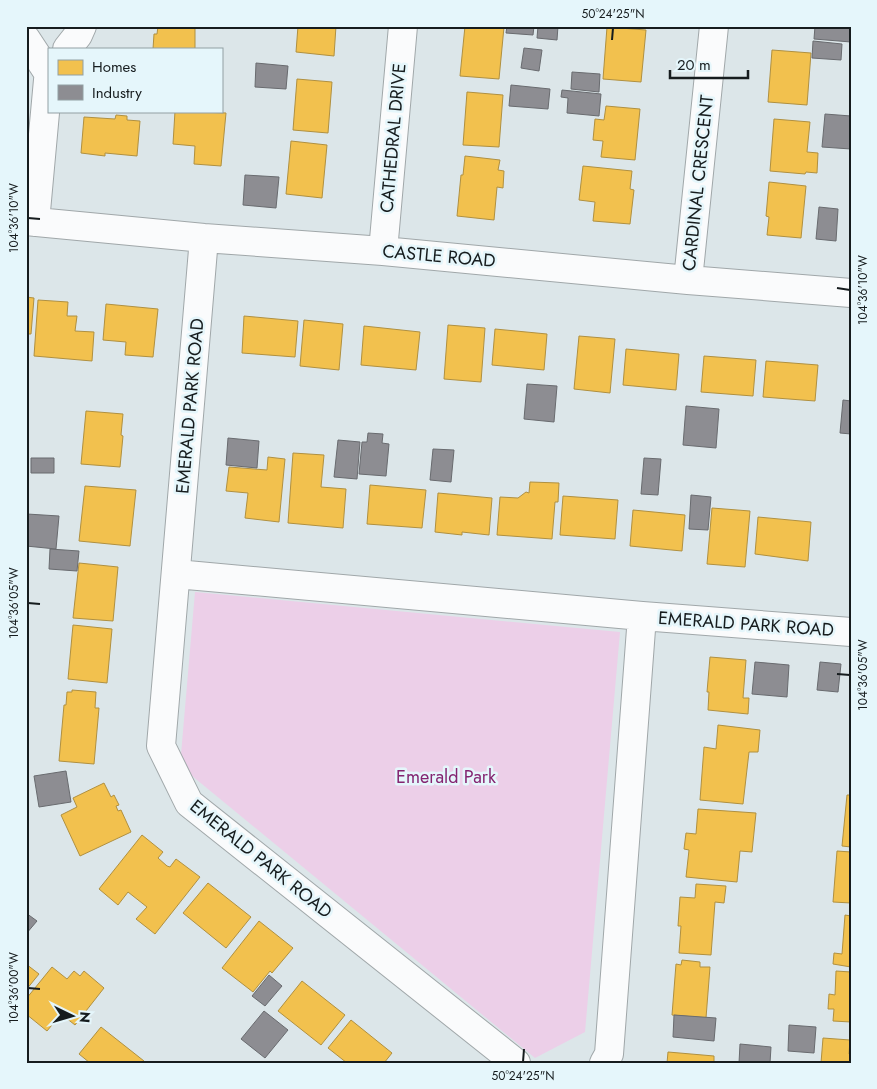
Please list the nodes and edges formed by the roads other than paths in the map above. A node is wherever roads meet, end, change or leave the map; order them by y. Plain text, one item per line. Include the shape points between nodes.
1 (82, 26) edge
2 (403, 26) edge
3 (714, 26) edge
4 (26, 40) edge
5 (67, 48) edge
6 (48, 70) edge
7 (31, 222) edge
8 (204, 238) junction
9 (383, 251) junction
10 (688, 280) junction
11 (851, 293) edge
12 (176, 574) junction
13 (642, 616) junction
14 (851, 632) edge
15 (516, 1063) edge
16 (604, 1063) edge

1 - 5 street
2 - 9 street, CATHEDRAL DRIVE
3 - 10 street, CARDINAL CRESCENT
4 - 6 street
6 - 7 street
7 - 8 street, CASTLE ROAD
8 - 9 street, CASTLE ROAD
8 - 12 street, EMERALD PARK ROAD
9 - 10 street, CASTLE ROAD
10 - 11 street, CASTLE ROAD
12 - 13 street, EMERALD PARK ROAD
12 - 15 street, EMERALD PARK ROAD via 161,746 189,803
13 - 14 street, EMERALD PARK ROAD
13 - 16 street, EMERALD PARK ROAD via 610,1054

